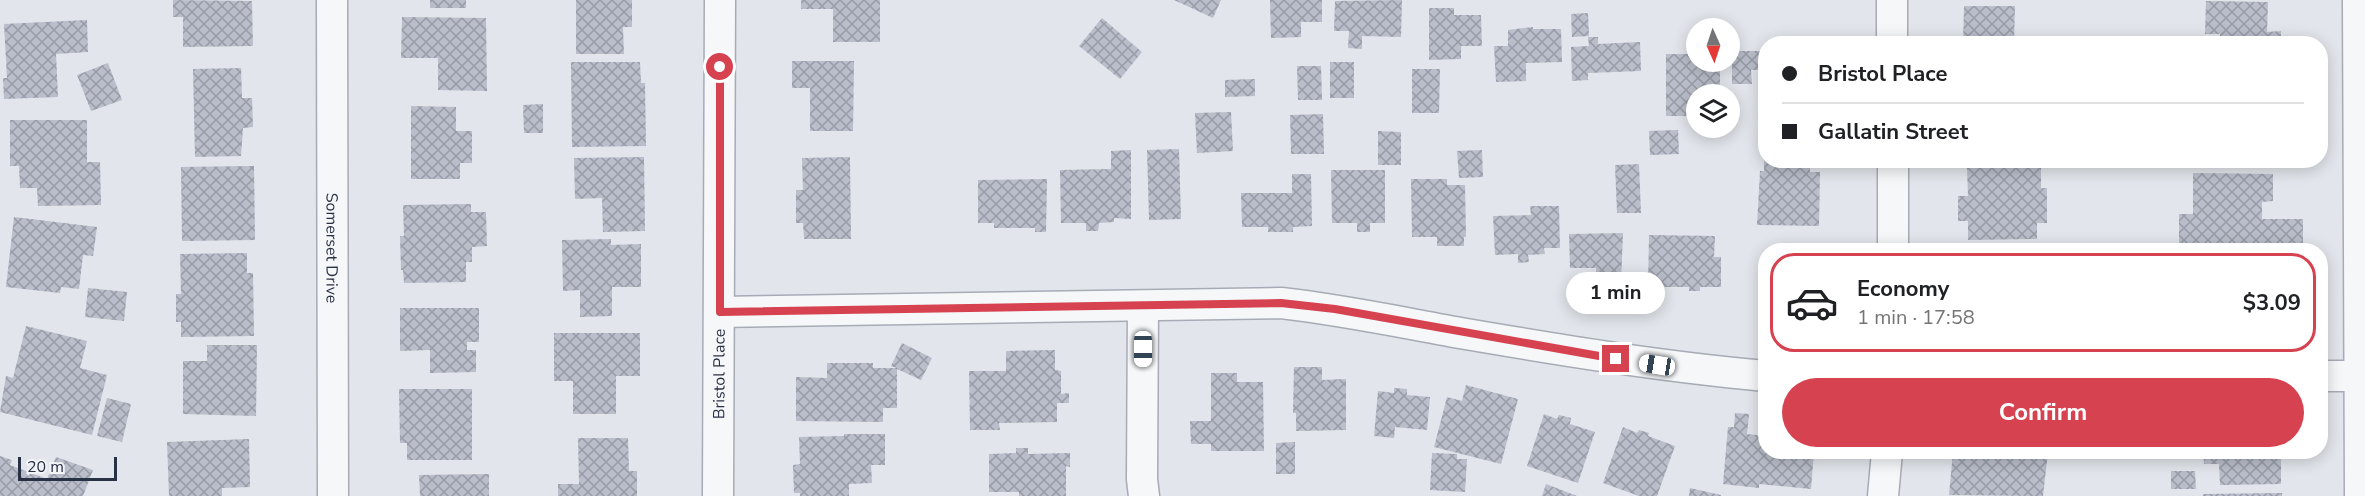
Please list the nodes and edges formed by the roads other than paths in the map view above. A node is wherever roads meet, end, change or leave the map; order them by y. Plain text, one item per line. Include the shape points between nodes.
1 (332, 0) edge
2 (720, 0) edge
3 (1892, 0) edge
4 (2358, 0) edge
5 (1892, 36) edge
6 (1893, 168) edge
7 (1893, 243) edge
8 (1143, 306) junction
9 (720, 312) junction
10 (1758, 375) edge
11 (2328, 376) edge
12 (2363, 376) edge
13 (1886, 459) edge
14 (333, 496) edge
15 (718, 496) edge
16 (1144, 496) edge
17 (1883, 496) edge
18 (2360, 496) edge

1 - 14 street, Somerset Drive
2 - 9 street, Bristol Place
3 - 5 street
4 - 12 street
6 - 7 street
8 - 9 street
8 - 10 street via 1242,302 1335,309 1585,354
8 - 16 street
9 - 15 street, Bristol Place
11 - 12 street
12 - 18 street
13 - 17 street

